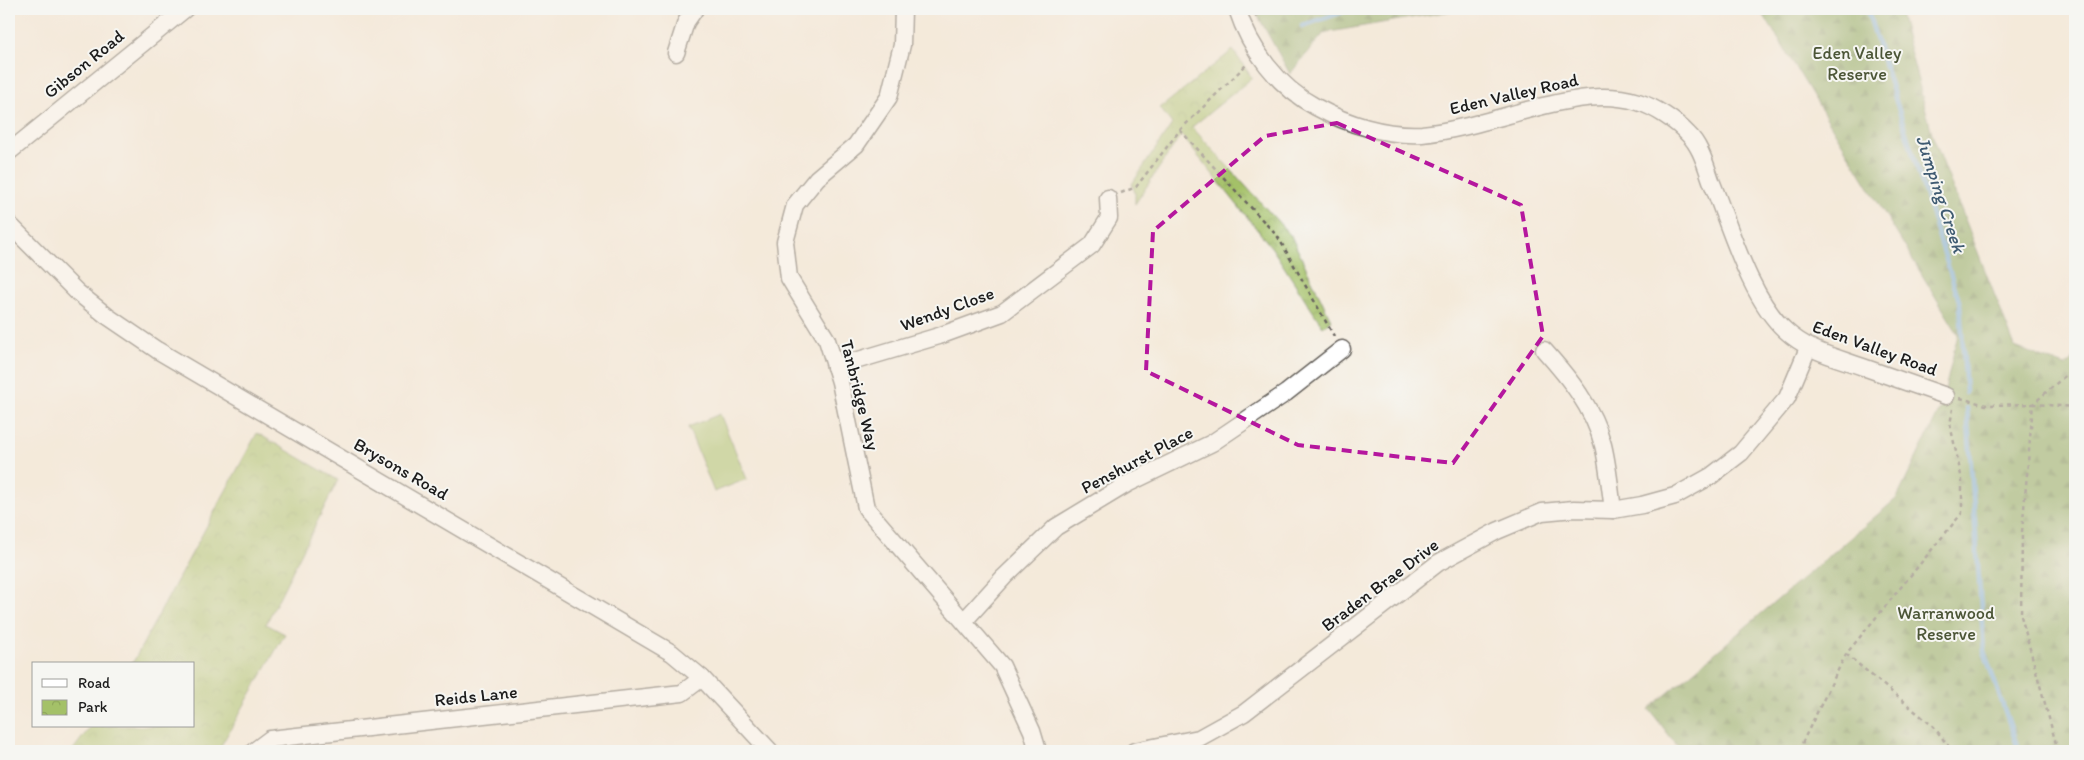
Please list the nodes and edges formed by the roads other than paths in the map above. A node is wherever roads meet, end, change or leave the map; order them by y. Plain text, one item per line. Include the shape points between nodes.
1 (185, 9) edge
2 (695, 9) edge
3 (903, 9) edge
4 (1237, 9) edge
5 (676, 53) dead end
6 (9, 152) edge
7 (1108, 198) road end
8 (9, 224) edge
9 (1808, 348) junction
10 (1342, 349) road end
11 (1544, 350) dead end
12 (835, 367) junction
13 (1951, 396) road end
14 (1613, 510) junction
15 (964, 622) junction
16 (702, 678) junction
17 (254, 751) edge
18 (770, 751) edge
19 (1038, 751) edge
20 (1134, 751) edge

1 - 6 street, Gibson Road
2 - 5 street via 686,22
3 - 12 street, Tanbridge Way via 902,45 889,97 856,145 818,178 795,205 785,242 789,278 826,340
4 - 9 street, Eden Valley Road via 1258,52 1285,86 1308,103 1356,124 1390,132 1422,134 1577,98 1613,97 1639,102 1658,112 1693,140 1746,269 1768,310 1784,330
7 - 12 street, Wendy Close via 1109,218 1092,245 1002,313 939,336
8 - 16 street, Brysons Road via 77,292 106,316 158,350 672,653
9 - 13 street, Eden Valley Road
9 - 14 street, Braden Brae Drive via 1787,398 1741,453 1711,476 1674,496
10 - 15 street, Penshurst Place via 1286,393 1212,443 1127,484 1056,527 1004,577
11 - 14 street via 1578,390 1593,417 1603,445
12 - 15 street, Tanbridge Way via 866,508
14 - 20 street, Braden Brae Drive via 1542,512 1497,531 1438,563 1244,714 1199,738
15 - 19 street, Tanbridge Way via 1002,666
16 - 17 street, Reids Lane via 682,693 270,739
16 - 18 street, Brysons Road

